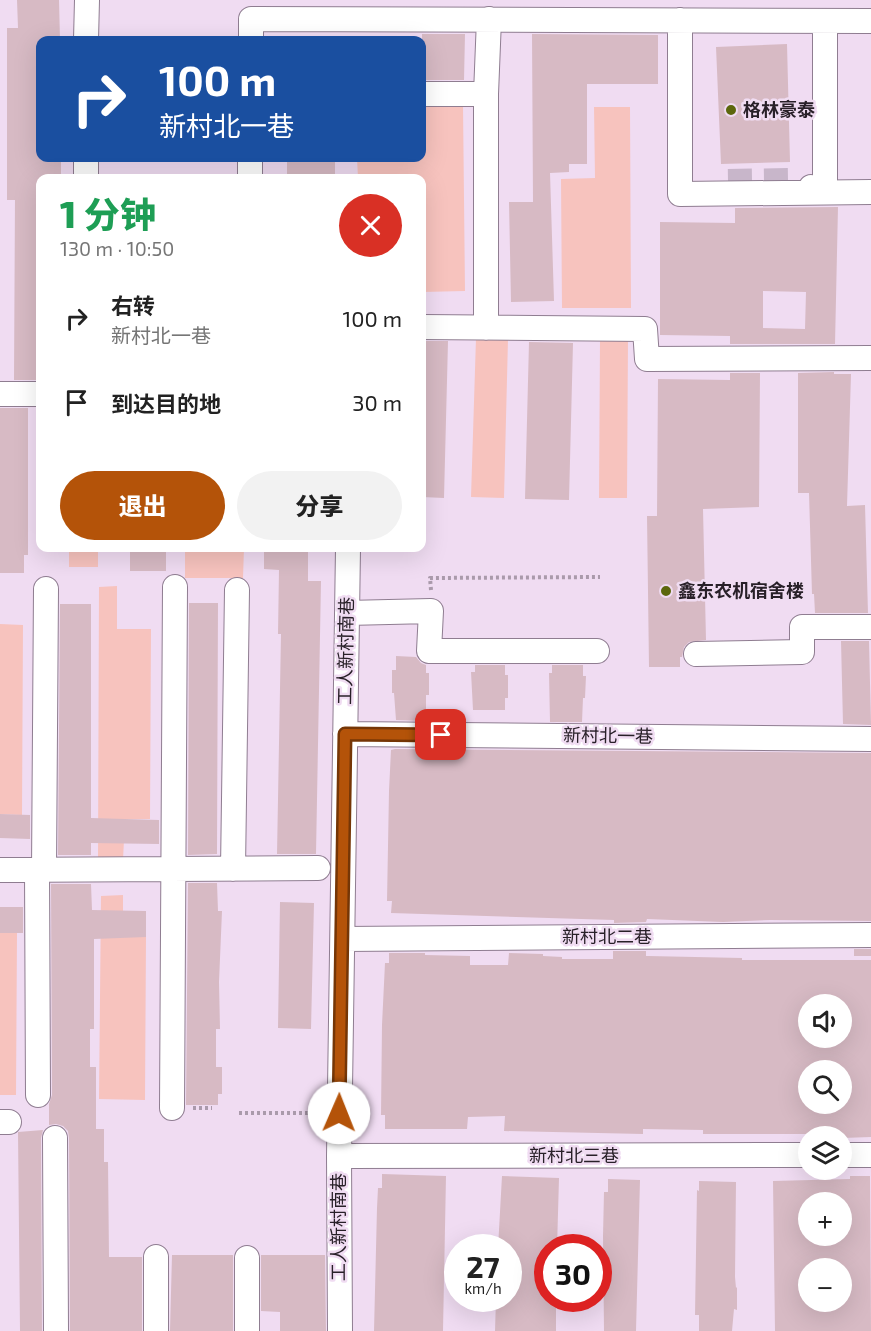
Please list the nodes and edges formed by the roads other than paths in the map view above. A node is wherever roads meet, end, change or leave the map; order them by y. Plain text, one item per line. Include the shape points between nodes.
1 (87, 0) edge
2 (489, 20) junction
3 (680, 20) junction
4 (825, 21) junction
5 (871, 21) edge
6 (86, 36) edge
7 (251, 36) edge
8 (426, 94) edge
9 (486, 94) junction
10 (791, 180) tunnel mouth
11 (825, 192) junction
12 (871, 192) edge
13 (426, 327) edge
14 (486, 328) junction
15 (871, 358) edge
16 (0, 394) edge
17 (36, 394) edge
18 (348, 552) edge
19 (175, 587) dead end
20 (46, 589) dead end
21 (237, 590) dead end
22 (347, 613) junction
23 (871, 627) edge
24 (597, 651) dead end
25 (696, 654) dead end
26 (345, 734) junction
27 (871, 739) edge
28 (318, 868) dead end
29 (173, 869) junction
30 (233, 869) junction
31 (0, 870) edge
32 (41, 870) junction
33 (871, 935) edge
34 (343, 939) junction
35 (38, 1095) dead end
36 (172, 1108) dead end
37 (55, 1138) dead end
38 (798, 1155) edge
39 (852, 1155) edge
40 (871, 1155) edge
41 (339, 1156) junction
42 (156, 1257) dead end
43 (247, 1258) dead end
44 (56, 1331) edge
45 (156, 1331) edge
46 (247, 1331) edge
47 (340, 1331) edge

1 - 6 street
2 - 3 street
2 - 7 street via 251,19
2 - 9 street
3 - 4 street
3 - 11 street via 680,194
4 - 5 street
4 - 11 street
8 - 9 street
9 - 14 street
10 - 11 street
11 - 12 street
13 - 14 street
14 - 15 street via 645,329 647,359
16 - 17 street
18 - 22 street, 工人新村南巷
19 - 29 street
20 - 32 street
21 - 30 street
22 - 24 street via 431,611 429,651
22 - 26 street, 工人新村南巷
23 - 25 street via 802,627 802,652
26 - 27 street, 新村北一巷
26 - 34 street, 工人新村南巷
28 - 30 street
29 - 30 street
29 - 32 street
29 - 36 street
31 - 32 street
32 - 35 street
33 - 34 street, 新村北二巷
34 - 41 street, 工人新村南巷
37 - 44 street
38 - 41 street, 新村北三巷
39 - 40 street
41 - 47 street, 工人新村南巷
42 - 45 street
43 - 46 street

